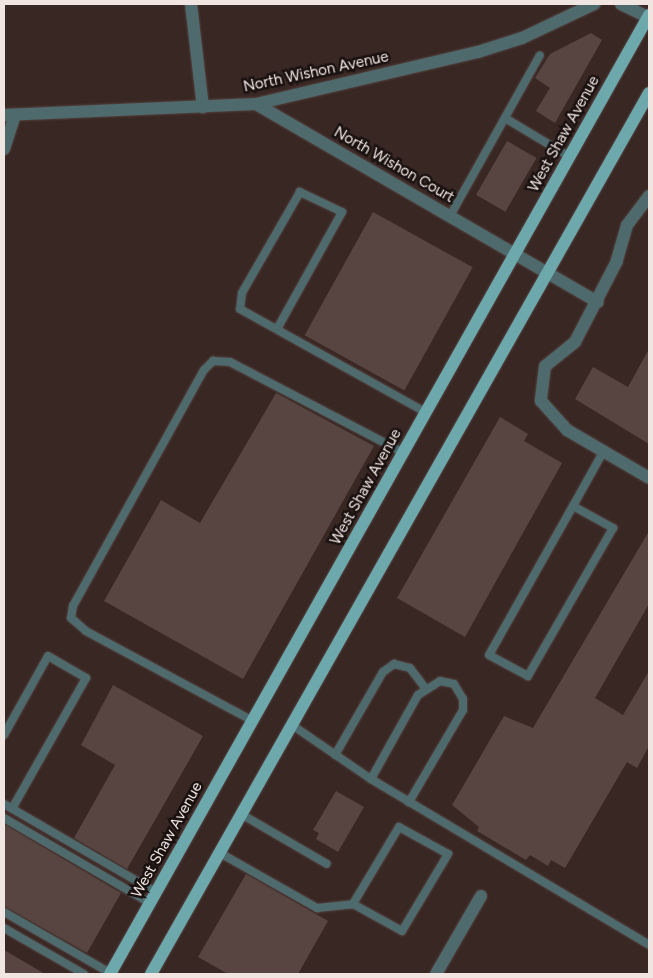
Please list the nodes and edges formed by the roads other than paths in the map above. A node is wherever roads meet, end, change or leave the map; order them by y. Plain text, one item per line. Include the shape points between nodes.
1 (191, 4) edge
2 (594, 4) edge
3 (621, 4) edge
4 (649, 16) edge
5 (540, 54) dead end
6 (649, 93) edge
7 (256, 104) junction
8 (203, 107) junction
9 (9, 115) edge
10 (505, 118) junction
11 (4, 150) edge
12 (570, 157) junction
13 (649, 196) edge
14 (450, 216) junction
15 (516, 255) junction
16 (548, 274) junction
17 (598, 302) junction
18 (277, 329) junction
19 (427, 413) junction
20 (603, 452) junction
21 (404, 453) junction
22 (649, 478) edge
23 (573, 506) junction
24 (425, 688) junction
25 (253, 721) junction
26 (292, 725) junction
27 (4, 735) edge
28 (335, 755) junction
29 (371, 779) junction
30 (409, 802) junction
31 (4, 804) edge
32 (12, 809) junction
33 (242, 814) junction
34 (4, 818) edge
35 (220, 853) junction
36 (327, 864) dead end
37 (156, 892) junction
38 (481, 896) dead end
39 (150, 903) junction
40 (353, 904) junction
41 (4, 912) edge
42 (4, 928) edge
43 (649, 945) edge
44 (84, 974) edge
45 (110, 974) edge
46 (151, 974) edge
47 (436, 974) edge

1 - 8 street
2 - 7 street, North Wishon Avenue via 522,38 478,52
3 - 4 street
4 - 12 main road, West Shaw Avenue
5 - 10 lane
6 - 16 main road
7 - 8 street, North Wishon Avenue
7 - 14 street, North Wishon Court
8 - 9 street, North Wishon Avenue
9 - 11 street
10 - 12 lane
10 - 14 lane
12 - 15 main road, West Shaw Avenue
13 - 17 street via 627,225
14 - 15 street, North Wishon Court
15 - 16 street
15 - 19 main road, West Shaw Avenue
16 - 17 street
16 - 26 main road
17 - 20 street via 575,342 545,366 541,401 567,430
18 - 18 lane via 240,309 242,293 300,192 342,212
18 - 19 lane
19 - 21 main road, West Shaw Avenue
20 - 22 street
20 - 23 lane
21 - 25 main road, West Shaw Avenue
21 - 25 lane via 230,362 212,361 199,378 73,606 71,618 86,631
23 - 23 lane via 489,654 528,676 613,528
24 - 28 lane via 410,668 394,664 383,672
24 - 29 lane
24 - 30 lane via 440,681 454,684 464,699 464,710
25 - 37 main road, West Shaw Avenue
26 - 28 lane
26 - 33 main road
27 - 32 lane via 48,656 86,678
28 - 29 lane
29 - 30 lane
30 - 43 lane
31 - 32 lane
32 - 37 lane
33 - 35 main road
33 - 36 lane
34 - 39 lane
35 - 40 lane via 317,908
35 - 46 main road
37 - 39 main road, West Shaw Avenue
38 - 47 street
39 - 45 main road, West Shaw Avenue
40 - 40 lane via 402,931 448,854 399,827
41 - 45 lane
42 - 44 lane

